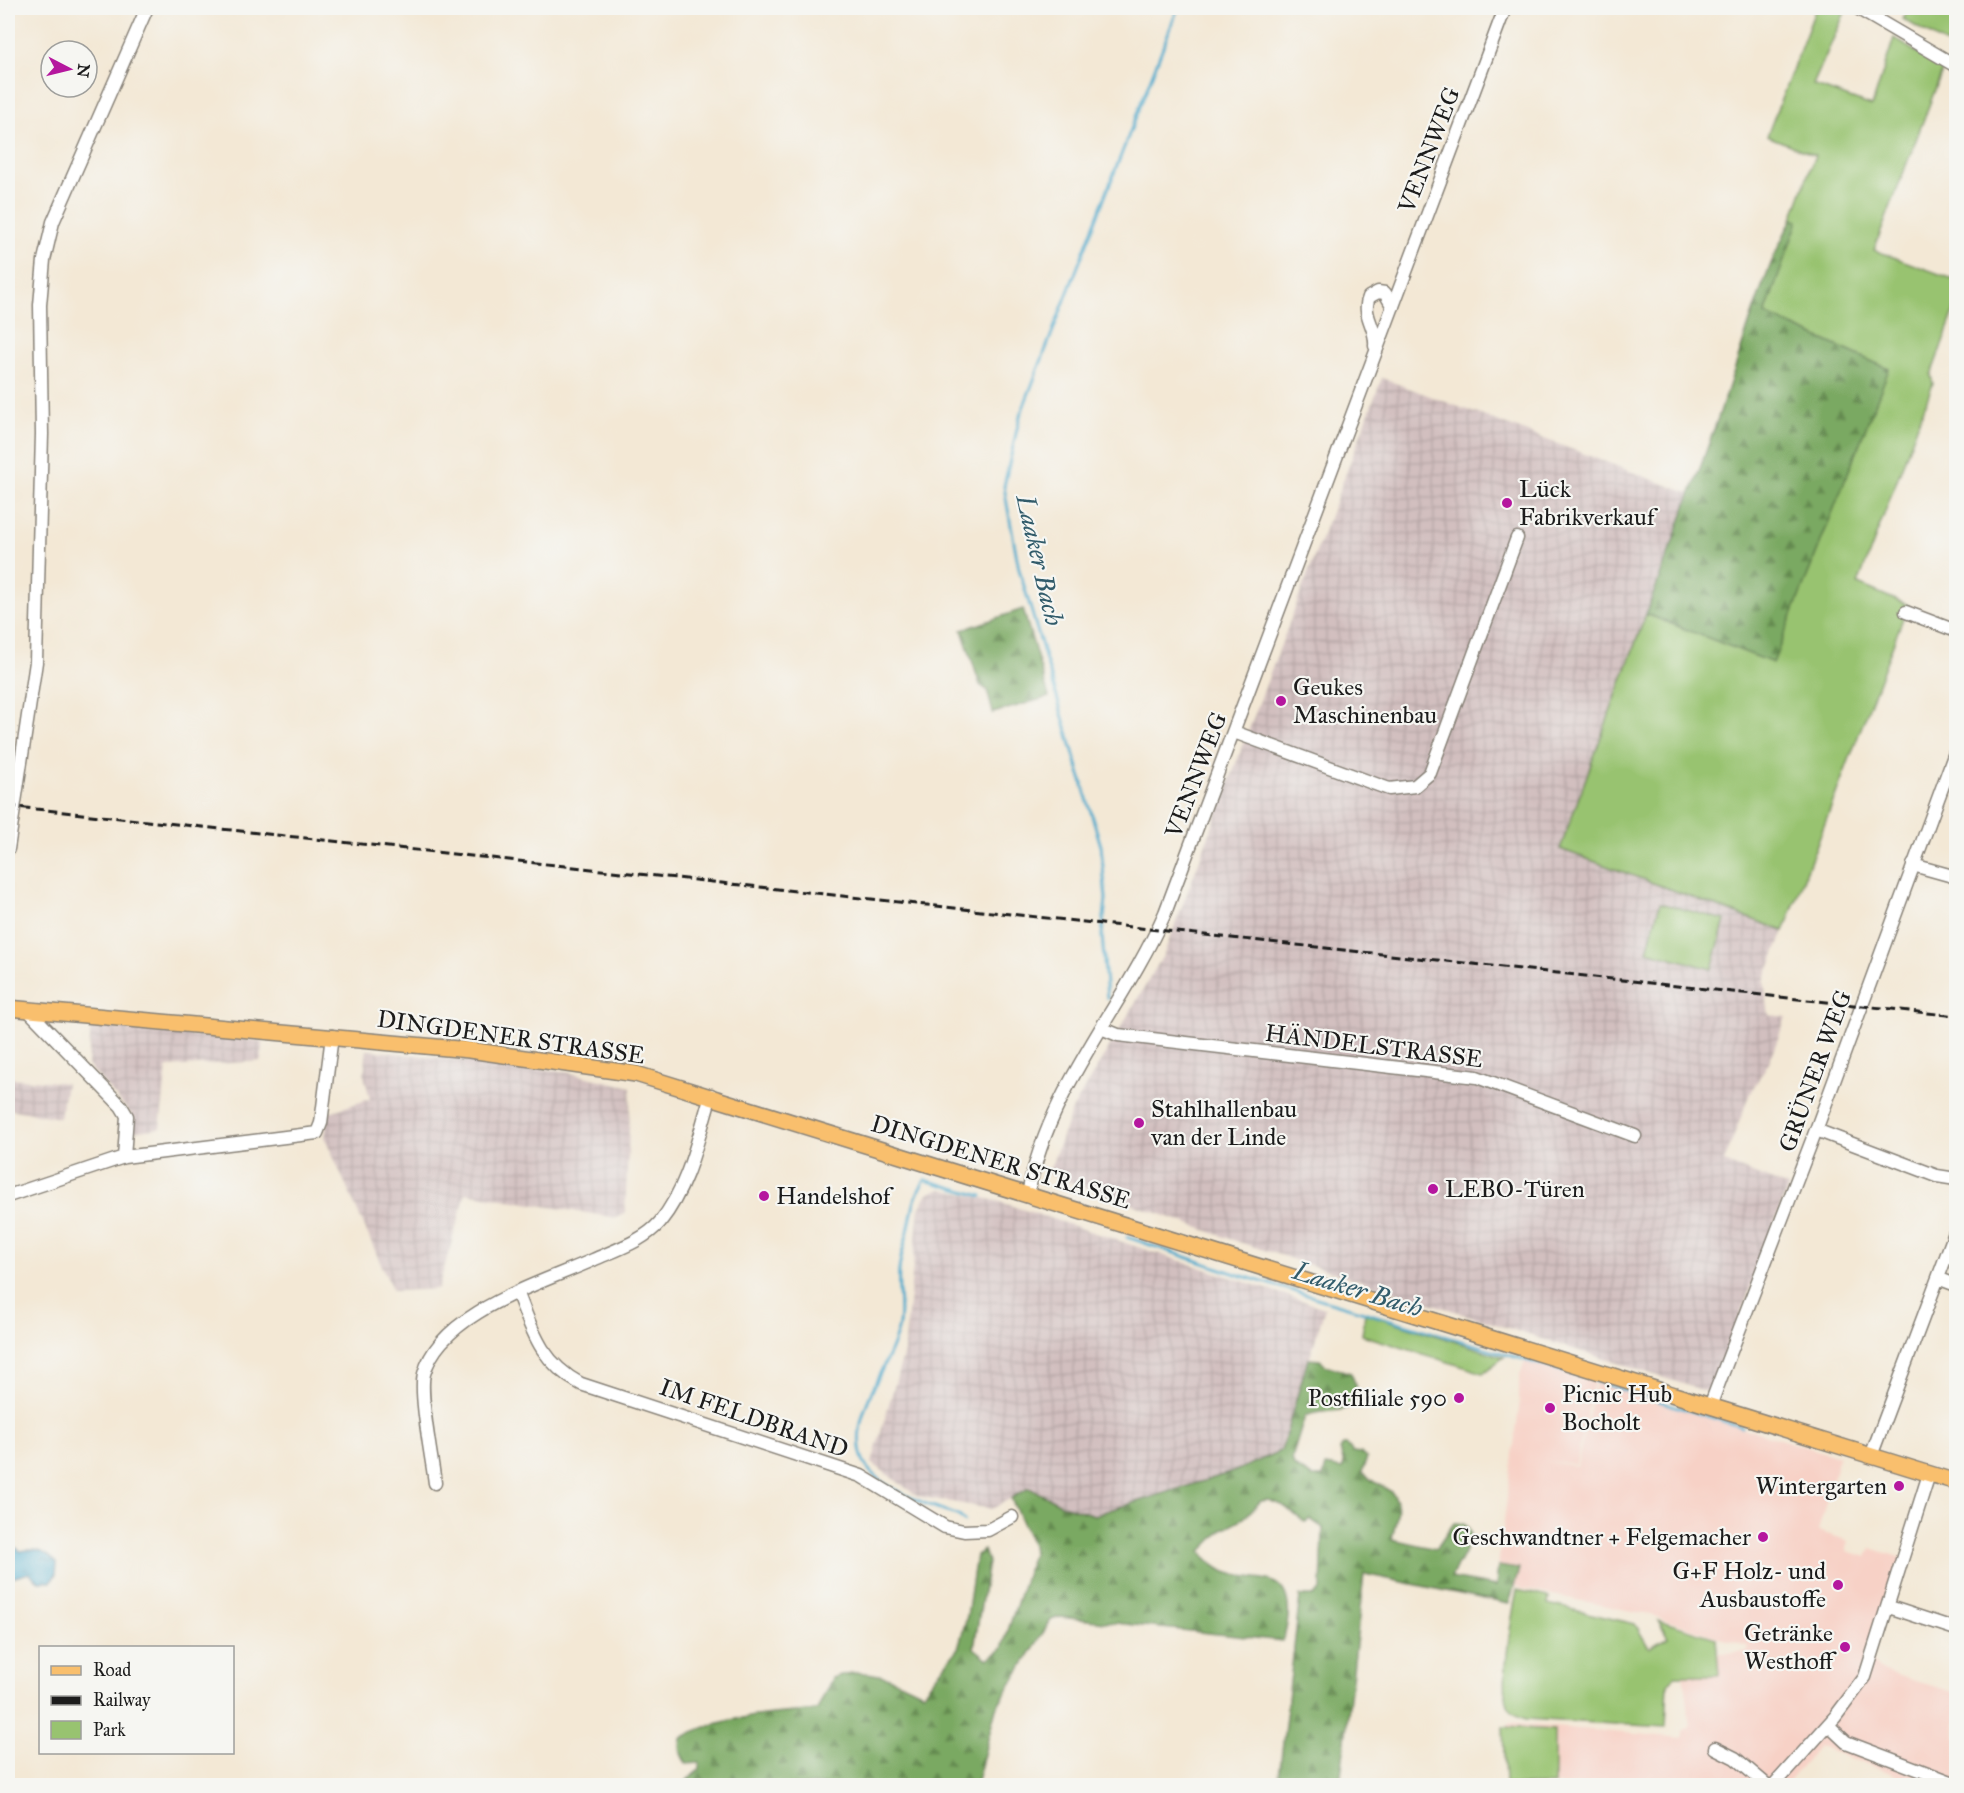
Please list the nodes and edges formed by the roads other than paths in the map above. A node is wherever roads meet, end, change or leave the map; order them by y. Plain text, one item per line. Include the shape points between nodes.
1 (147, 8) edge
2 (1505, 8) edge
3 (1857, 8) edge
4 (1956, 66) edge
5 (1393, 308) junction
6 (1374, 356) junction
7 (1517, 537) dead end
8 (1906, 612) dead end
9 (1956, 631) edge
10 (1234, 732) junction
11 (1956, 750) edge
12 (8, 849) edge
13 (1913, 865) junction
14 (1956, 877) edge
15 (8, 1008) edge
16 (27, 1009) junction
17 (1101, 1028) junction
18 (332, 1036) junction
19 (711, 1095) junction
20 (1816, 1130) junction
21 (1635, 1137) dead end
22 (124, 1157) junction
23 (1956, 1179) edge
24 (1028, 1194) junction
25 (8, 1196) edge
26 (1956, 1230) edge
27 (1940, 1279) junction
28 (1956, 1285) edge
29 (518, 1294) junction
30 (1710, 1406) junction
31 (1871, 1456) junction
32 (1929, 1474) junction
33 (1956, 1482) edge
34 (435, 1483) dead end
35 (1012, 1517) dead end
36 (1889, 1607) junction
37 (1956, 1629) edge
38 (1828, 1725) junction
39 (1716, 1748) dead end
40 (1954, 1783) dead end
41 (1768, 1785) edge
42 (1773, 1785) edge

1 - 12 street via 53,222 44,260 40,305 42,434 36,662
2 - 5 street, VENNWEG
3 - 4 street
5 - 6 street, VENNWEG
5 - 6 street, VENNWEG via 1389,298 1378,292 1365,305 1375,335
6 - 10 street, VENNWEG
7 - 10 street via 1430,773 1415,786 1389,789
8 - 9 street
10 - 17 street, VENNWEG via 1158,930
11 - 13 street, GRÜNER WEG
13 - 14 street
13 - 20 street, GRÜNER WEG
15 - 16 main road, DINGDENER STRASSE
16 - 18 main road, DINGDENER STRASSE
16 - 22 street via 121,1106 127,1116
17 - 21 street, HÄNDELSTRASSE via 1118,1035 1477,1077
17 - 24 street, VENNWEG via 1058,1104
18 - 19 main road, DINGDENER STRASSE via 593,1066
18 - 22 street via 317,1133
19 - 24 main road, DINGDENER STRASSE
19 - 29 street via 680,1190 659,1223 634,1242
20 - 23 street via 1937,1176
20 - 30 street, GRÜNER WEG
22 - 25 street
24 - 30 main road, DINGDENER STRASSE
26 - 27 street
27 - 28 street
27 - 31 street
29 - 34 street via 489,1305 453,1329 424,1374
29 - 35 street, IM FELDBRAND via 548,1359 562,1374 581,1384 861,1476 945,1527 988,1530
30 - 31 main road, DINGDENER STRASSE
31 - 32 main road, DINGDENER STRASSE
32 - 33 main road, DINGDENER STRASSE
32 - 36 street
36 - 37 street
36 - 38 street via 1865,1677
38 - 40 street via 1846,1742
38 - 42 street
39 - 41 street via 1736,1758

